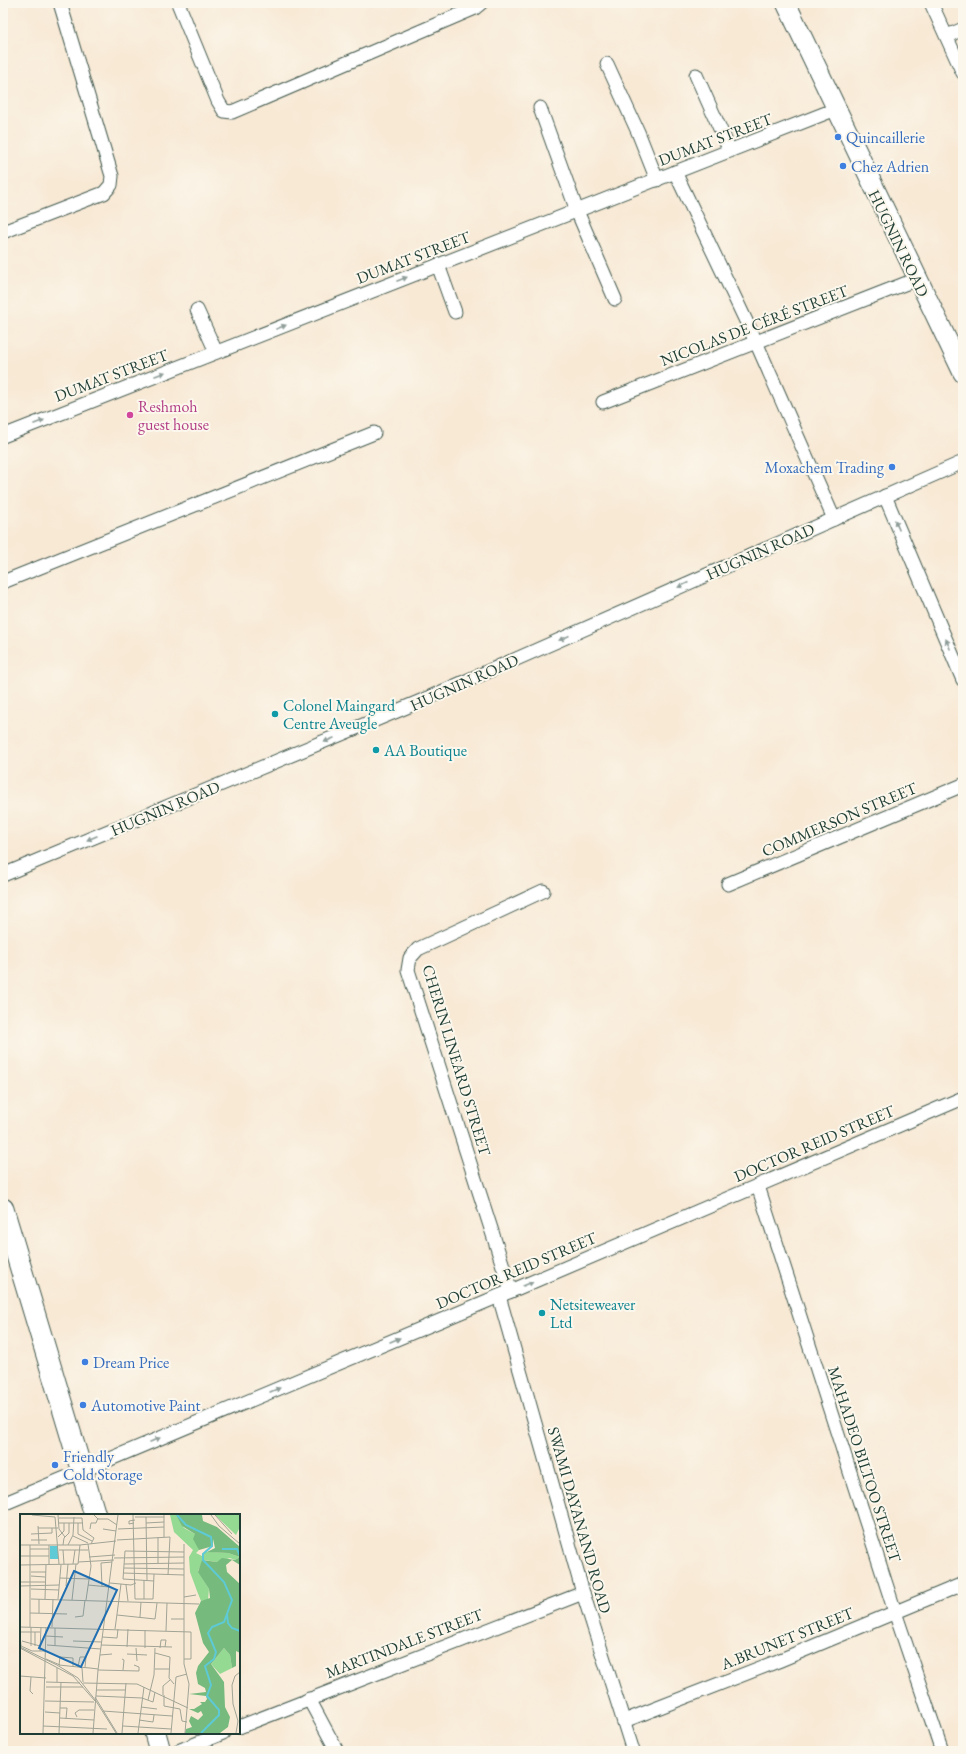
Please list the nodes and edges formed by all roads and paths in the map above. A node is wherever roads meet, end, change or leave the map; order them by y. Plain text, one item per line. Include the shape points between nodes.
1 (60, 3) edge
2 (178, 3) edge
3 (481, 3) edge
4 (786, 3) edge
5 (931, 3) edge
6 (963, 29) edge
7 (947, 36) junction
8 (607, 64) dead end
9 (963, 73) edge
10 (696, 74) dead end
11 (540, 108) dead end
12 (836, 109) junction
13 (730, 151) junction
14 (675, 172) junction
15 (657, 180) junction
16 (577, 211) junction
17 (3, 232) edge
18 (438, 265) junction
19 (917, 279) junction
20 (615, 299) dead end
21 (197, 310) dead end
22 (455, 312) dead end
23 (756, 342) junction
24 (216, 352) junction
25 (963, 373) edge
26 (603, 402) dead end
27 (374, 433) dead end
28 (3, 436) edge
29 (963, 462) edge
30 (885, 496) junction
31 (834, 519) junction
32 (3, 582) edge
33 (963, 680) edge
34 (963, 785) edge
35 (3, 876) edge
36 (728, 884) dead end
37 (543, 891) dead end
38 (963, 1098) edge
39 (758, 1186) junction
40 (3, 1209) edge
41 (505, 1294) junction
42 (80, 1471) junction
43 (3, 1504) edge
44 (95, 1514) edge
45 (963, 1584) edge
46 (583, 1593) junction
47 (894, 1612) junction
48 (309, 1699) junction
49 (624, 1721) junction
50 (240, 1727) edge
51 (156, 1734) edge
52 (220, 1734) edge
53 (160, 1751) edge
54 (178, 1751) edge
55 (337, 1751) edge
56 (633, 1751) edge
57 (942, 1751) edge

1 - 17 street via 112,176 111,185 104,193
2 - 3 street via 218,101 224,111 232,112 475,8
4 - 12 street, HUGNIN ROAD
5 - 7 street
6 - 7 street
7 - 9 street
8 - 15 street
10 - 13 street
11 - 16 street
12 - 13 street, DUMAT STREET
12 - 19 street, HUGNIN ROAD
13 - 14 street, DUMAT STREET
14 - 15 street, DUMAT STREET
14 - 23 street
15 - 16 street, DUMAT STREET
16 - 18 street, DUMAT STREET
16 - 20 street
18 - 22 street
24 -> 18 street, DUMAT STREET
19 - 23 street, NICOLAS DE CÉRÉ STREET
19 - 25 street, HUGNIN ROAD
21 - 24 street
23 - 26 street, NICOLAS DE CÉRÉ STREET
23 - 31 street
28 -> 24 street, DUMAT STREET
27 - 32 street
29 - 30 street
30 - 31 street, HUGNIN ROAD
33 -> 30 street
31 -> 35 street, HUGNIN ROAD via 421,701
34 - 36 street, COMMERSON STREET
37 - 41 street, CHERIN LINEARD STREET via 418,949 410,958 408,970
38 - 39 street, DOCTOR REID STREET
41 -> 39 street, DOCTOR REID STREET
39 - 47 street, MAHADEO BILTOO STREET
40 - 42 main road
42 -> 41 street, DOCTOR REID STREET
41 - 46 street, SWAMI DAYANAND ROAD
42 - 43 street, DOCTOR REID STREET
42 - 44 main road
45 - 47 street, A.BRUNET STREET
46 - 48 street, MARTINDALE STREET
46 - 49 street, SWAMI DAYANAND ROAD
47 - 49 street, A.BRUNET STREET via 778,1661
47 - 57 street, MAHADEO BILTOO STREET
48 - 50 street, MARTINDALE STREET
48 - 55 street
49 - 56 street, SWAMI DAYANAND ROAD
51 - 53 main road
52 - 54 street

